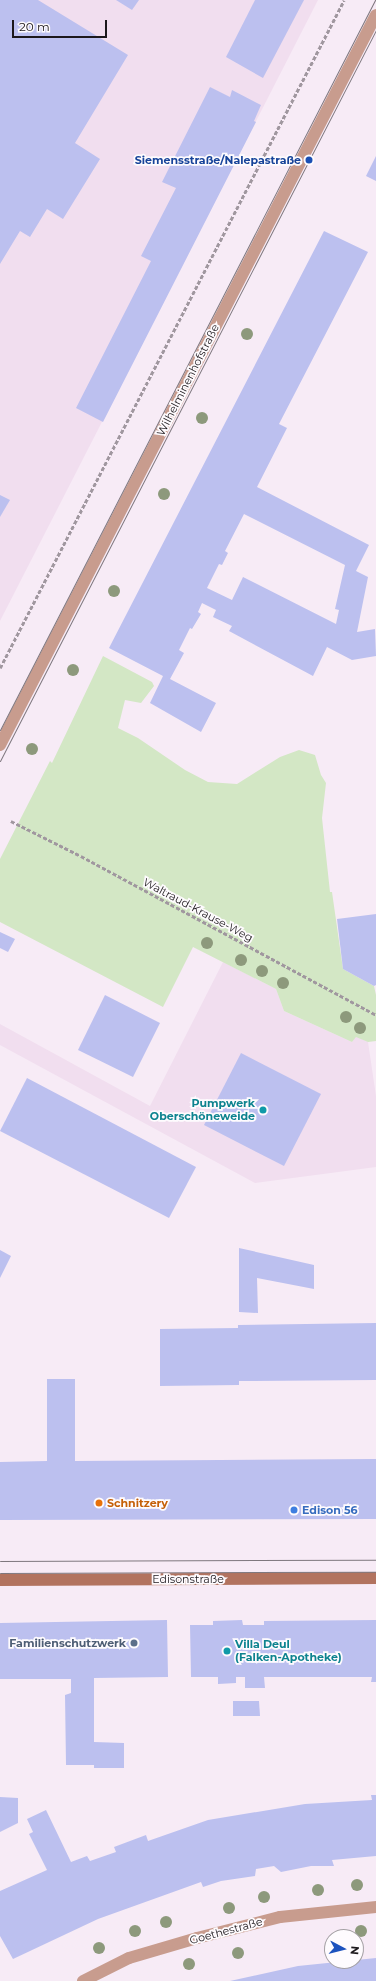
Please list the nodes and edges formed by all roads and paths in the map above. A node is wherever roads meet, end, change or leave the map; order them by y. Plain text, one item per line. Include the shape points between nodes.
1 (344, 0) edge
2 (376, 15) edge
3 (0, 668) edge
4 (0, 745) edge
5 (11, 821) dead end
6 (376, 1015) edge
7 (376, 1578) edge
8 (0, 1580) edge
9 (376, 1907) edge
10 (83, 1981) edge

1 - 3 path
2 - 4 street, Wilhelminenhofstraße
5 - 6 path, Waltraud-Krause-Weg
7 - 8 main road, Edisonstraße
9 - 10 street, Goethestraße via 280,1917 129,1958

